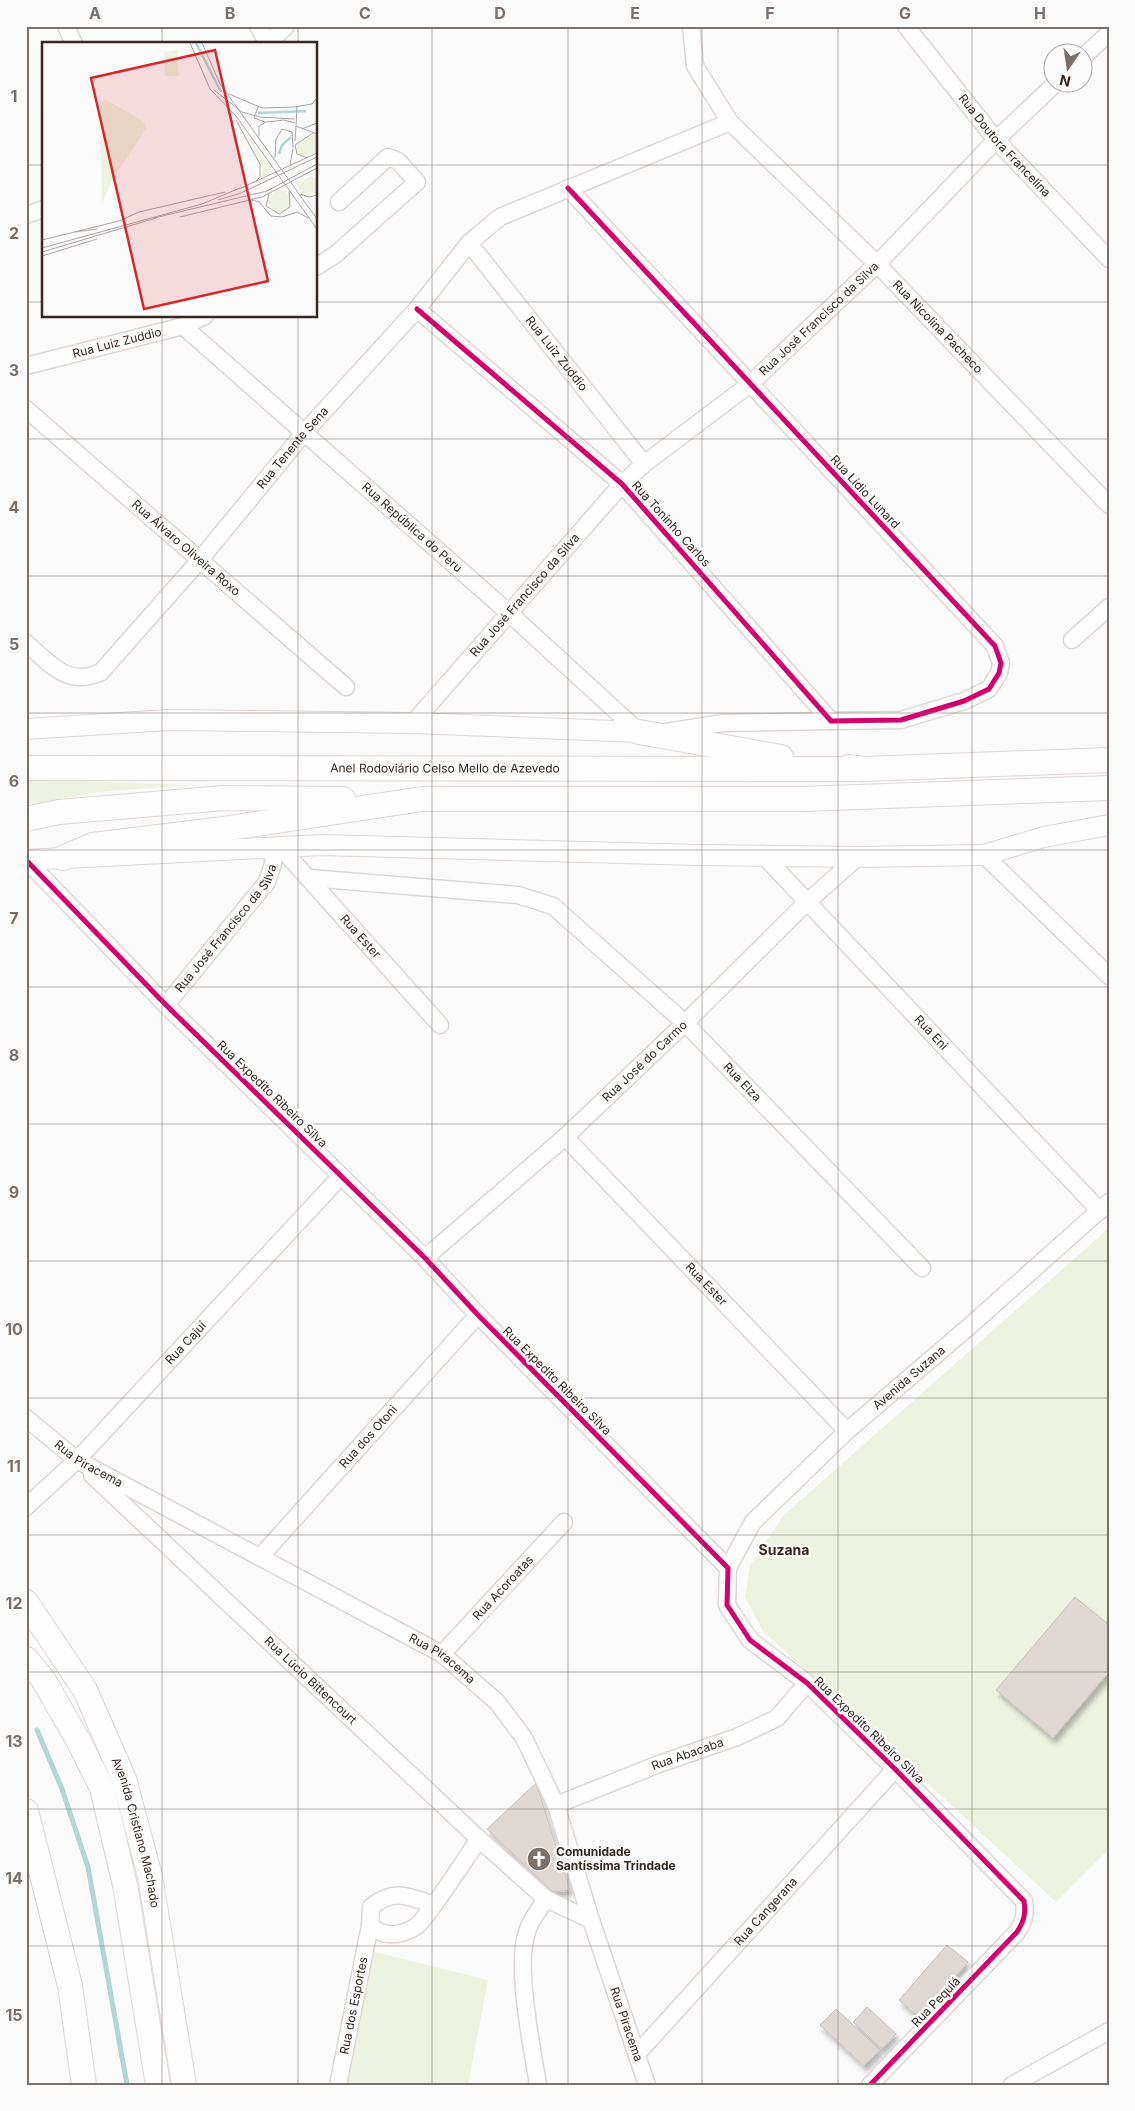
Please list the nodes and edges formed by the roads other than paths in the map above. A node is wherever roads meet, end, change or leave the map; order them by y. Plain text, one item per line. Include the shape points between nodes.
1 (66, 26) edge
2 (258, 26) edge
3 (286, 26) edge
4 (691, 26) edge
5 (906, 26) edge
6 (1109, 33) edge
7 (73, 42) edge
8 (267, 42) edge
9 (270, 42) edge
10 (1092, 49) edge
11 (1046, 92) edge
12 (730, 122) junction
13 (996, 140) junction
14 (568, 188) junction
15 (339, 202) dead end
16 (42, 210) edge
17 (26, 216) edge
18 (469, 243) junction
19 (1109, 259) edge
20 (877, 264) junction
21 (318, 266) edge
22 (417, 309) junction
23 (201, 318) edge
24 (184, 326) junction
25 (26, 366) edge
26 (750, 384) junction
27 (26, 409) edge
28 (304, 433) junction
29 (644, 464) junction
30 (622, 484) junction
31 (1109, 505) edge
32 (199, 561) junction
33 (1109, 607) edge
34 (509, 613) junction
35 (1072, 640) dead end
36 (26, 643) edge
37 (346, 687) dead end
38 (828, 716) junction
39 (413, 724) junction
40 (26, 729) edge
41 (646, 733) junction
42 (1109, 760) edge
43 (26, 768) edge
44 (864, 769) junction
45 (1109, 788) edge
46 (422, 799) junction
47 (26, 819) edge
48 (1109, 825) edge
49 (277, 848) junction
50 (762, 854) junction
51 (984, 855) junction
52 (858, 857) junction
53 (63, 858) junction
54 (26, 860) edge
55 (309, 878) junction
56 (807, 902) junction
57 (1109, 976) edge
58 (166, 1005) junction
59 (685, 1023) junction
60 (440, 1025) dead end
61 (565, 1136) junction
62 (341, 1176) junction
63 (1104, 1206) edge
64 (425, 1258) junction
65 (922, 1268) dead end
66 (478, 1315) junction
67 (26, 1418) edge
68 (847, 1431) junction
69 (77, 1460) junction
70 (26, 1507) edge
71 (564, 1522) dead end
72 (260, 1558) junction
73 (728, 1568) junction
74 (26, 1602) edge
75 (442, 1654) junction
76 (26, 1658) edge
77 (807, 1683) junction
78 (895, 1769) junction
79 (556, 1805) junction
80 (28, 1819) edge
81 (479, 1840) junction
82 (31, 1854) edge
83 (546, 1899) junction
84 (434, 1905) junction
85 (591, 1920) junction
86 (370, 1925) junction
87 (1017, 1932) joint
88 (1109, 2025) edge
89 (1108, 2031) edge
90 (637, 2054) junction
91 (84, 2085) edge
92 (158, 2085) edge
93 (184, 2085) edge
94 (338, 2085) edge
95 (538, 2085) edge
96 (647, 2085) edge
97 (870, 2085) edge
98 (1012, 2085) edge

1 - 7 street
2 - 8 street
3 - 9 street
4 - 12 street, Rua Nicolina Pacheco via 695,66
5 - 13 street, Rua Doutora Francelina
6 - 10 street
11 - 13 street, Rua José Francisco da Silva
12 - 14 street
12 - 20 street, Rua Nicolina Pacheco
13 - 19 street, Rua Doutora Francelina
13 - 20 street, Rua José Francisco da Silva
14 - 18 street, Rua Tenente Sena via 500,217
14 - 26 street, Rua Lídio Lunard
15 - 21 street via 388,157 398,161 417,182 336,254
16 - 17 street
18 - 22 street, Rua Tenente Sena
18 - 29 street, Rua Luiz Zuddio
20 - 26 street, Rua José Francisco da Silva
20 - 31 street, Rua Nicolina Pacheco
22 - 28 street, Rua Tenente Sena
22 - 30 street, Rua Toninho Carlos
23 - 24 street, Rua Luiz Zuddio
24 - 25 street, Rua Luiz Zuddio
24 - 28 street, Rua República do Peru
26 - 29 street, Rua José Francisco da Silva
26 - 38 street, Rua Lídio Lunard via 995,646 1001,663 989,689 964,701 901,720
27 - 32 street, Rua Álvaro Oliveira Roxo
28 - 32 street, Rua Tenente Sena
28 - 34 street, Rua República do Peru
29 - 30 street, Rua José Francisco da Silva
30 - 34 street, Rua José Francisco da Silva
30 - 38 street, Rua Toninho Carlos
32 - 36 street, Rua Tenente Sena via 101,672 88,678 74,678
32 - 37 street, Rua Álvaro Oliveira Roxo
33 - 35 street
34 - 39 street, Rua José Francisco da Silva
34 - 41 street, Rua República do Peru
38 - 41 street, Rua Lídio Lunard via 722,723
39 - 40 main road via 168,720
39 - 41 main road
41 - 44 highway
42 - 44 highway
43 - 44 highway, Anel Rodoviário Celso Mello de Azevedo
45 - 46 highway via 803,799
46 - 47 highway via 224,798 59,812
46 - 53 highway via 93,845
48 - 51 main road via 1044,837
49 - 50 main road via 321,845
49 - 53 main road
49 - 55 street, Rua Ester
49 - 58 street, Rua José Francisco da Silva via 267,882
50 - 52 main road
50 - 56 street, Rua Eni
51 - 52 main road
51 - 57 street
52 - 56 street, Rua José do Carmo
53 - 54 main road
54 - 58 street, Rua Expedito Ribeiro Silva
55 - 59 street, Rua Elza via 518,894 553,906
55 - 60 street, Rua Ester
56 - 59 street, Rua José do Carmo
56 - 63 street, Rua Eni
58 - 62 street, Rua Expedito Ribeiro Silva
59 - 61 street, Rua José do Carmo
59 - 65 street, Rua Elza
61 - 64 street, Rua José do Carmo
61 - 68 street, Rua Ester
62 - 64 street, Rua Expedito Ribeiro Silva
62 - 69 street, Rua Cajuí
63 - 68 street, Avenida Suzana
64 - 66 street, Rua Expedito Ribeiro Silva
66 - 72 street, Rua dos Otoni
66 - 73 street, Rua Expedito Ribeiro Silva
67 - 69 street, Rua Piracema
68 - 73 street, Avenida Suzana via 754,1522
69 - 70 street, Rua Cajuí
69 - 72 street, Rua Piracema
69 - 81 street, Rua Lúcio Bittencourt
71 - 75 street, Rua Acoroatas
72 - 75 street, Rua Piracema
73 - 77 street, Rua Expedito Ribeiro Silva via 727,1606 750,1640
74 - 93 highway, Avenida Cristiano Machado via 85,1690 124,1779 150,1876
75 - 79 street, Rua Piracema via 497,1702 524,1738
76 - 92 highway, Avenida Cristiano Machado via 43,1679 102,1788 125,1886
77 - 78 street, Rua Expedito Ribeiro Silva
77 - 79 street, Rua Abacaba via 777,1718 737,1737
78 - 87 street, Rua Expedito Ribeiro Silva via 1019,1894 1026,1911 1024,1923
78 - 90 street, Rua Cangerana
79 - 85 street, Rua Piracema
80 - 82 highway
81 - 83 street, Rua Lúcio Bittencourt
81 - 84 street
82 - 91 highway via 70,1986
83 - 85 street, Rua Lúcio Bittencourt
83 - 95 street via 527,1931 523,1961
84 - 86 street via 417,1926 404,1933 392,1935 376,1931
84 - 86 street, Rua dos Esportes via 401,1894 390,1896 371,1907
85 - 90 street, Rua Piracema
86 - 94 street, Rua dos Esportes
87 - 97 street, Rua Pequiá
88 - 89 street
89 - 98 street
90 - 96 street, Rua Piracema

